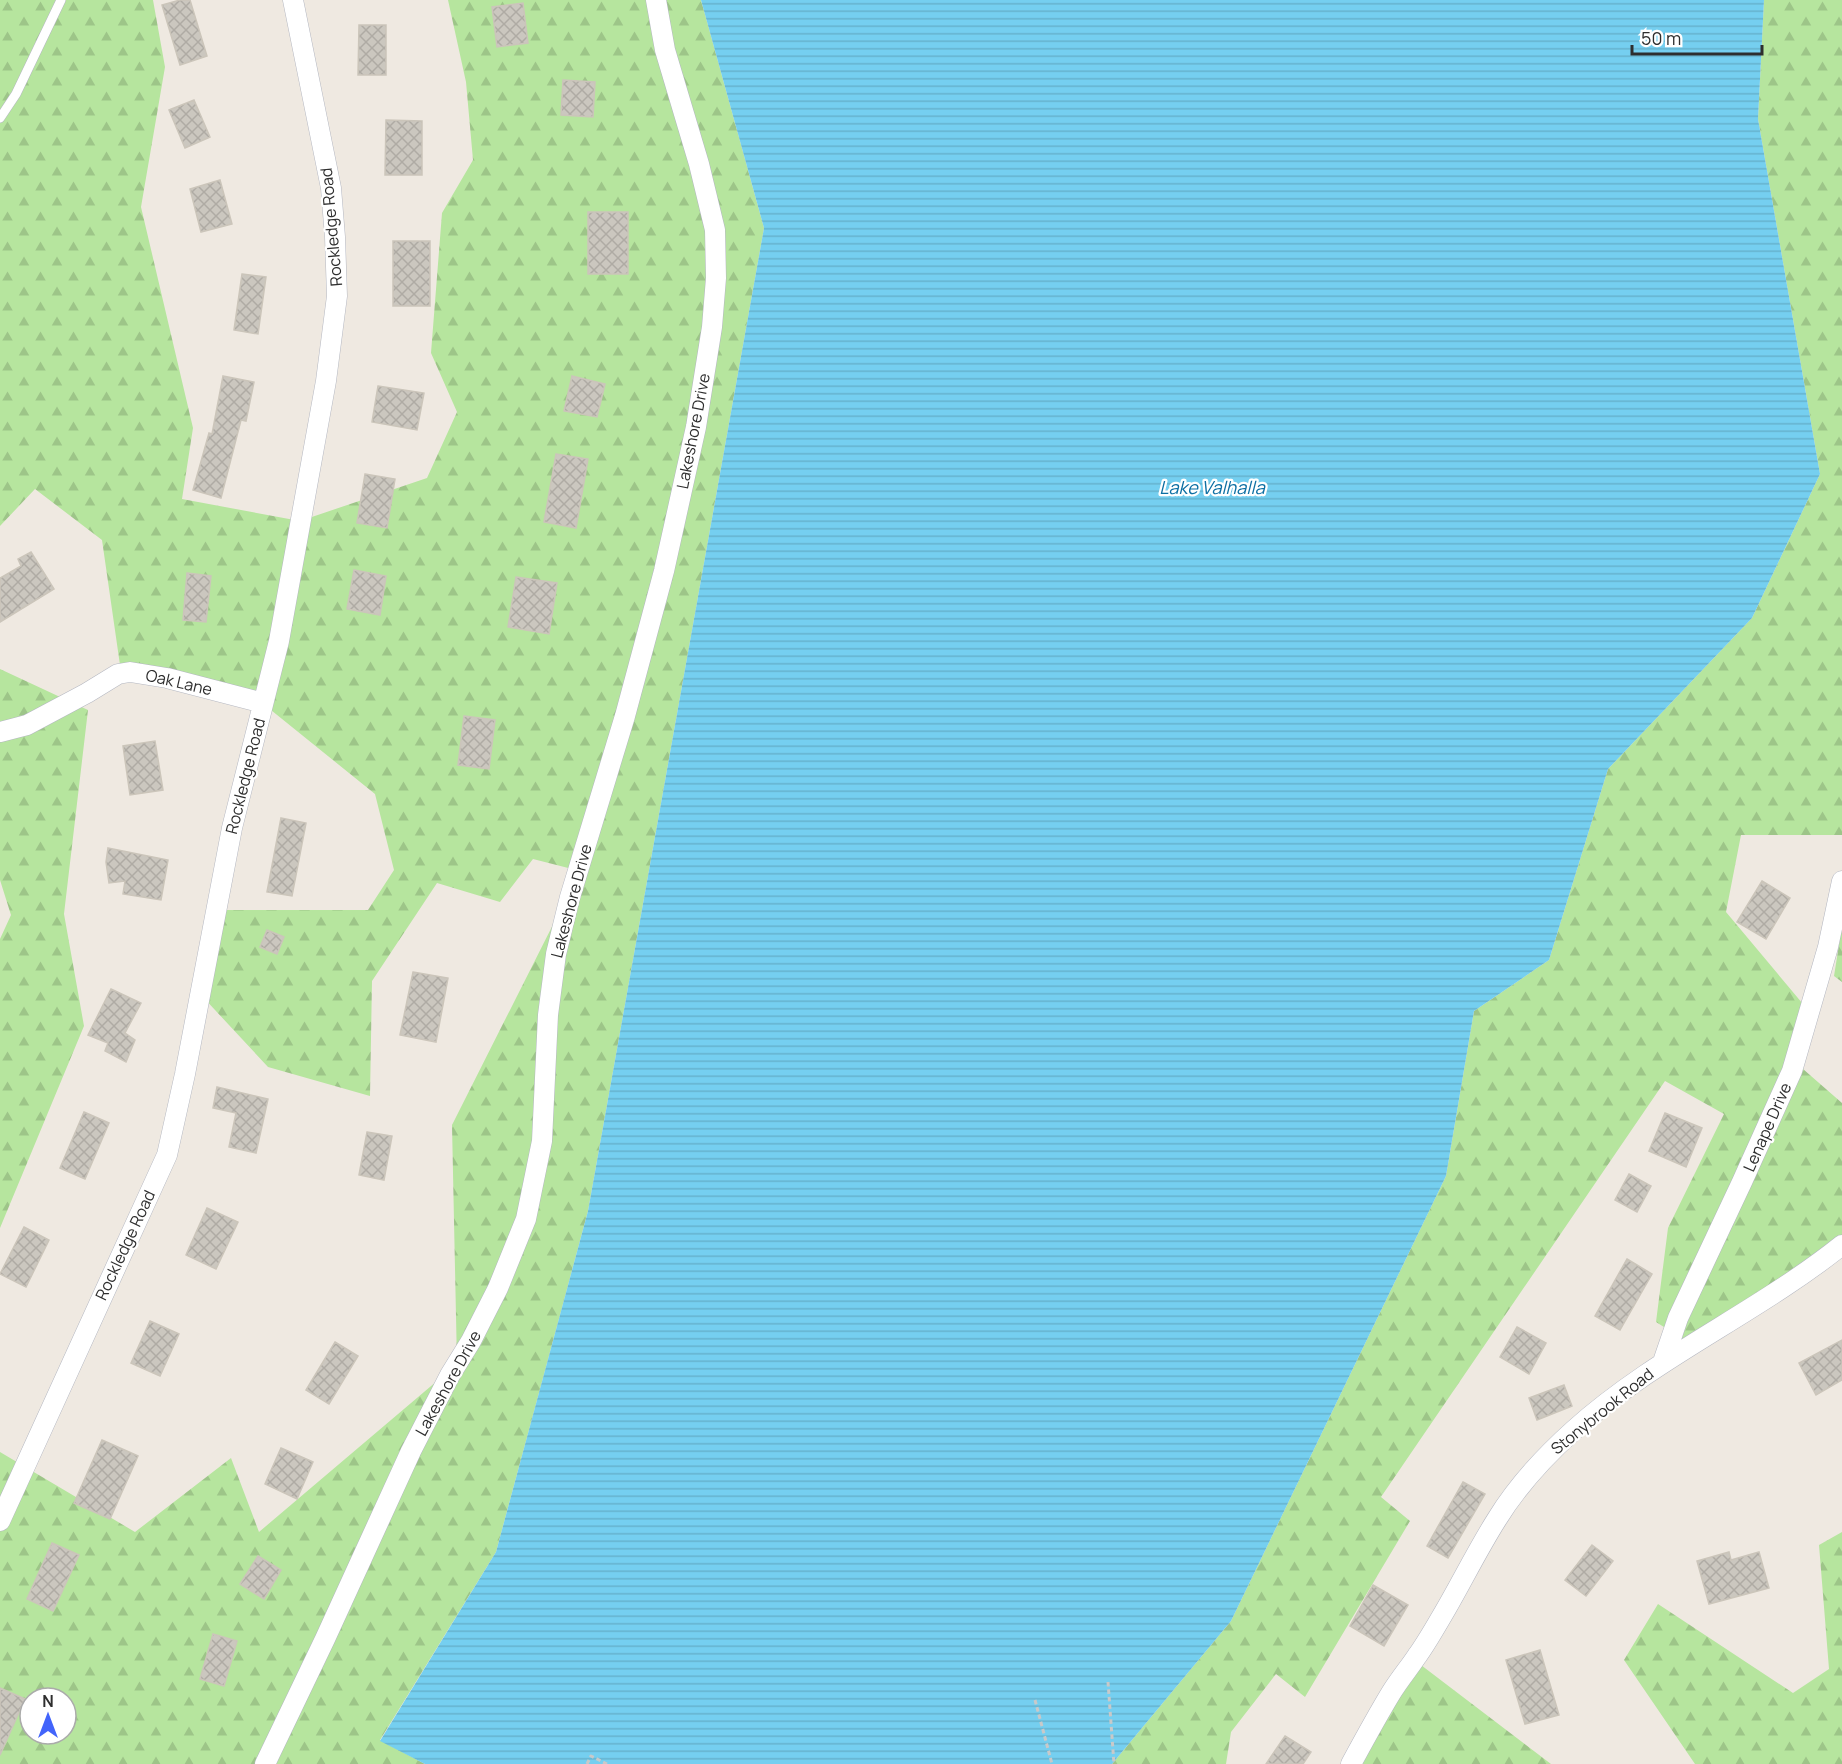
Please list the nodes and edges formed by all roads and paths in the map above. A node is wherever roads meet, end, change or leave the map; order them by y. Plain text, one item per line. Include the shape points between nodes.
1 (61, 0) edge
2 (293, 0) edge
3 (656, 0) edge
4 (0, 118) edge
5 (263, 703) junction
6 (0, 732) edge
7 (1842, 881) edge
8 (1842, 1245) edge
9 (1663, 1362) junction
10 (0, 1521) edge
11 (1108, 1682) dead end
12 (1035, 1700) dead end
13 (265, 1764) edge
14 (587, 1764) edge
15 (608, 1764) edge
16 (1052, 1764) edge
17 (1114, 1764) edge
18 (1351, 1764) edge

1 - 4 lane via 16,94
2 - 5 street, Rockledge Road via 331,188 337,296 326,381 279,641
3 - 13 street, Lakeshore Drive via 665,50 716,230 712,327 696,427 664,571 556,954 548,1015 542,1142 526,1219 498,1288 411,1451
5 - 6 street, Oak Lane via 130,672 118,674 27,725
5 - 10 street, Rockledge Road via 232,828 167,1155
7 - 9 street, Lenape Drive via 1828,947 1792,1071 1678,1318
8 - 9 street, Stonybrook Road via 1757,1305
9 - 18 street, Stonybrook Road via 1574,1429 1517,1490
11 - 17 path
12 - 16 path
14 - 15 path via 591,1756

